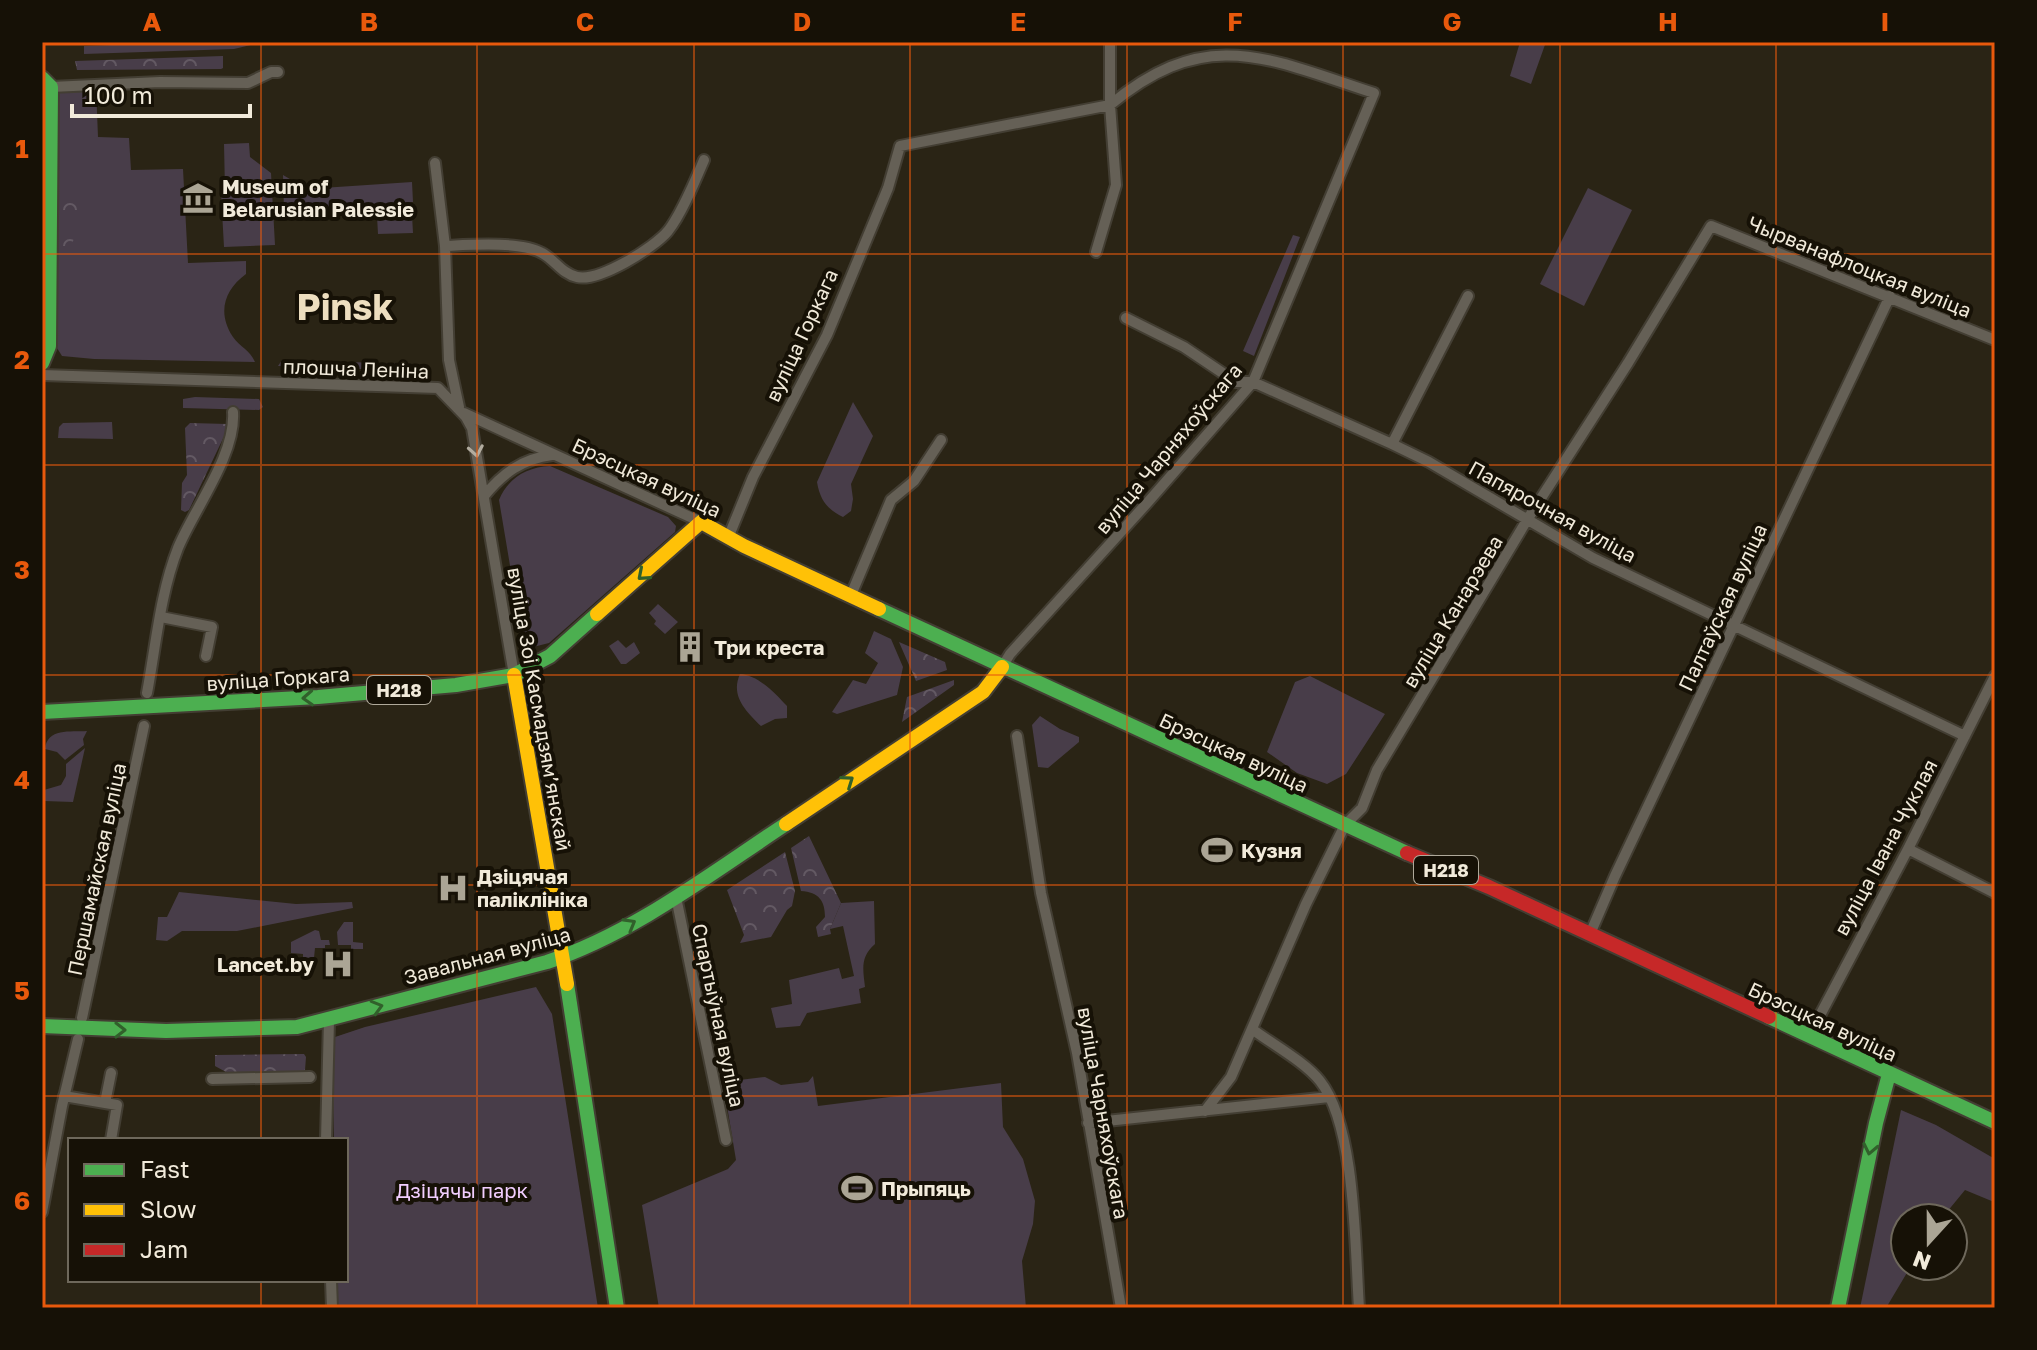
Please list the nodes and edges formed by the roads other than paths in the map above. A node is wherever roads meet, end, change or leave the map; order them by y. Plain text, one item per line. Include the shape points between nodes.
1 (1110, 42) edge
2 (278, 72) dead end
3 (46, 83) edge
4 (1110, 105) junction
5 (704, 160) dead end
6 (435, 163) dead end
7 (1711, 226) joint
8 (445, 246) junction
9 (1096, 252) dead end
10 (1468, 296) dead end
11 (1890, 296) junction
12 (1126, 318) dead end
13 (1995, 340) edge
14 (42, 363) edge
15 (42, 375) edge
16 (1253, 382) junction
17 (459, 410) junction
18 (233, 412) dead end
19 (941, 440) dead end
20 (1392, 444) junction
21 (555, 455) junction
22 (484, 496) junction
23 (1527, 520) junction
24 (701, 522) junction
25 (728, 538) junction
26 (851, 595) junction
27 (161, 617) junction
28 (1733, 625) junction
29 (206, 656) dead end
30 (1002, 667) junction
31 (514, 675) junction
32 (1995, 676) edge
33 (147, 693) dead end
34 (42, 712) edge
35 (144, 726) dead end
36 (1017, 736) dead end
37 (1965, 736) junction
38 (1345, 825) junction
39 (1908, 849) junction
40 (1995, 893) edge
41 (676, 897) junction
42 (1590, 934) junction
43 (560, 958) junction
44 (82, 1018) dead end
45 (329, 1020) junction
46 (42, 1026) edge
47 (1252, 1029) junction
48 (1809, 1036) junction
49 (78, 1039) dead end
50 (111, 1073) dead end
51 (1889, 1074) junction
52 (310, 1077) dead end
53 (212, 1079) dead end
54 (64, 1096) junction
55 (1329, 1097) junction
56 (105, 1103) junction
57 (1205, 1111) junction
58 (1995, 1122) edge
59 (1088, 1123) junction
60 (111, 1138) edge
61 (326, 1138) edge
62 (726, 1140) dead end
63 (42, 1212) edge
64 (331, 1282) edge
65 (332, 1308) edge
66 (617, 1308) edge
67 (1121, 1308) edge
68 (1359, 1308) edge
69 (1838, 1308) edge

1 - 4 street
2 - 3 street via 248,83
3 - 14 main road via 49,346
4 - 9 street via 1116,185
4 - 16 street, вуліца Чарняхоўскага via 1189,59 1221,54 1261,57 1374,93
4 - 25 street, вуліца Горкага via 900,146 827,335 753,477
5 - 8 street via 668,231 597,276 576,277 533,250
6 - 8 street, плошча Леніна
7 - 11 street, Чырванафлоцкая вуліца
7 - 23 street, вуліца Канарэева
8 - 17 street, плошча Леніна via 449,360
10 - 20 street
11 - 13 street, Чырванафлоцкая вуліца
11 - 28 street, Палтаўская вуліца
12 - 16 street, Папярочная вуліца via 1184,347 1236,382
15 - 17 street, плошча Леніна via 438,388
16 - 20 street, Папярочная вуліца
16 - 30 street, вуліца Чарняхоўскага
17 - 21 street, Брэсцкая вуліца
17 -> 22 street, вуліца Зоі Касмадзямʼянскай via 472,428
18 - 27 street via 224,454 178,549
19 - 26 street via 914,481 891,500
20 - 23 street, Папярочная вуліца
21 - 22 street via 510,469
21 - 24 street, Брэсцкая вуліца
22 - 31 street, вуліца Зоі Касмадзямʼянскай
23 - 28 street, Папярочная вуліца
23 - 38 street, вуліца Канарэева via 1377,770 1362,808
24 - 25 main road, Брэсцкая вуліца / Н218
24 -> 31 main road, вуліца Горкага / Н218 via 550,656
25 - 26 main road, Брэсцкая вуліца / Н218
26 - 30 main road, Брэсцкая вуліца / Н218
27 - 29 street via 212,627
27 - 33 street
28 - 37 street, Папярочная вуліца
28 - 42 street, Палтаўская вуліца
30 - 38 main road, Брэсцкая вуліца / Н218
41 -> 30 main road, Завальная вуліца via 983,692
31 -> 34 main road, вуліца Горкага / Н218 via 331,696
31 - 43 main road, вуліца Зоі Касмадзямʼянскай
32 - 37 street, вуліца Івана Чуклая
35 - 44 street, Першамайская вуліца
36 - 59 street, вуліца Чарняхоўскага via 1041,893
37 - 39 street, вуліца Івана Чуклая
38 - 42 main road, Брэсцкая вуліца / Н218
38 - 47 street, вуліца Канарэева
39 - 40 street
39 - 48 street, вуліца Івана Чуклая
43 -> 41 main road, Завальная вуліца
41 - 62 street, Спартыўная вуліца
42 - 48 main road, Брэсцкая вуліца / Н218
45 -> 43 main road, Завальная вуліца
43 - 66 main road, вуліца Зоі Касмадзямʼянскай
46 -> 45 main road, Завальная вуліца via 262,1031
45 - 61 street
47 - 55 street via 1320,1081
47 - 57 street, вуліца Канарэева via 1231,1077
48 - 51 main road, Брэсцкая вуліца / Н218
49 - 54 street
50 - 56 street
51 - 58 main road, Брэсцкая вуліца / Н218
51 -> 69 main road
52 - 53 street
54 - 56 street
54 - 63 street
55 - 57 street
55 - 68 street via 1347,1146
56 - 60 street via 117,1105
57 - 59 street
59 - 67 street, вуліца Чарняхоўскага
64 - 65 street

